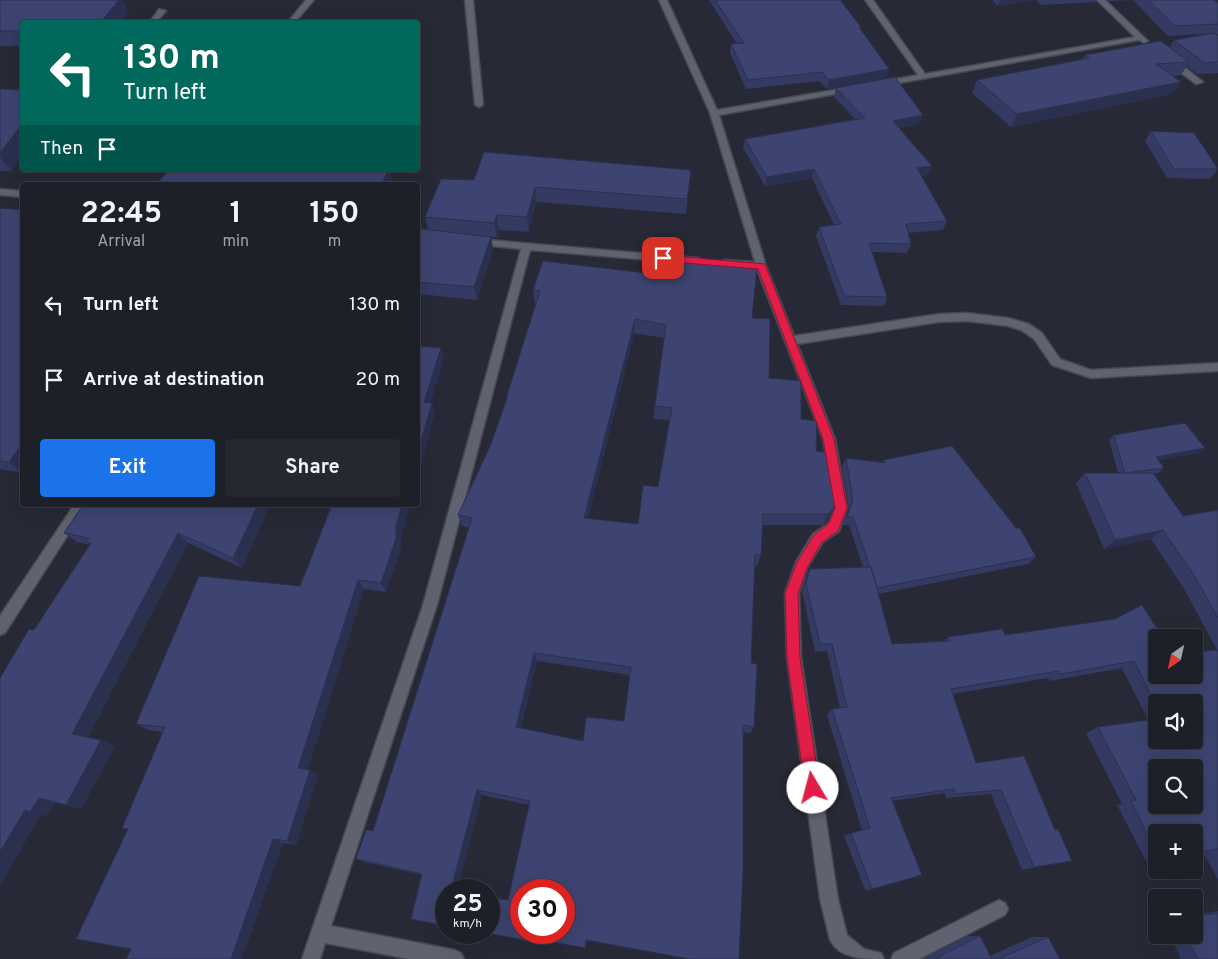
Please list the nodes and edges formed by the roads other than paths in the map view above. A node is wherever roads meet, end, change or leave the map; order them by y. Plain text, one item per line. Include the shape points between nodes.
1 (310, 0) edge
2 (469, 0) edge
3 (663, 0) edge
4 (869, 0) edge
5 (1101, 0) edge
6 (162, 10) dead end
7 (154, 20) edge
8 (293, 20) edge
9 (1140, 38) junction
10 (1148, 44) edge
11 (1162, 54) edge
12 (924, 77) junction
13 (1199, 82) dead end
14 (868, 86) edge
15 (859, 87) edge
16 (479, 105) dead end
17 (714, 113) junction
18 (1, 193) edge
19 (20, 194) edge
20 (467, 241) edge
21 (526, 248) junction
22 (761, 266) junction
23 (791, 341) junction
24 (1218, 367) edge
25 (80, 507) edge
26 (0, 628) edge
27 (999, 909) dead end
28 (320, 933) junction
29 (311, 959) edge
30 (455, 959) edge
31 (876, 959) edge
32 (900, 959) edge

1 - 8 street
2 - 16 street
3 - 17 street
4 - 12 street
5 - 9 street
6 - 7 street
9 - 10 street
9 - 12 street
11 - 13 street
12 - 14 street
15 - 17 street
17 - 22 street
18 - 19 street
20 - 21 street
21 - 22 street
21 - 28 street via 430,605
22 - 23 street
23 - 24 street via 939,318 967,317 1025,327 1038,336 1056,362 1091,374
23 - 31 street via 829,439 841,508 834,527 818,538 801,566 792,593 794,658 829,899 839,940 860,957
25 - 26 street
27 - 32 street
28 - 29 street
28 - 30 street

